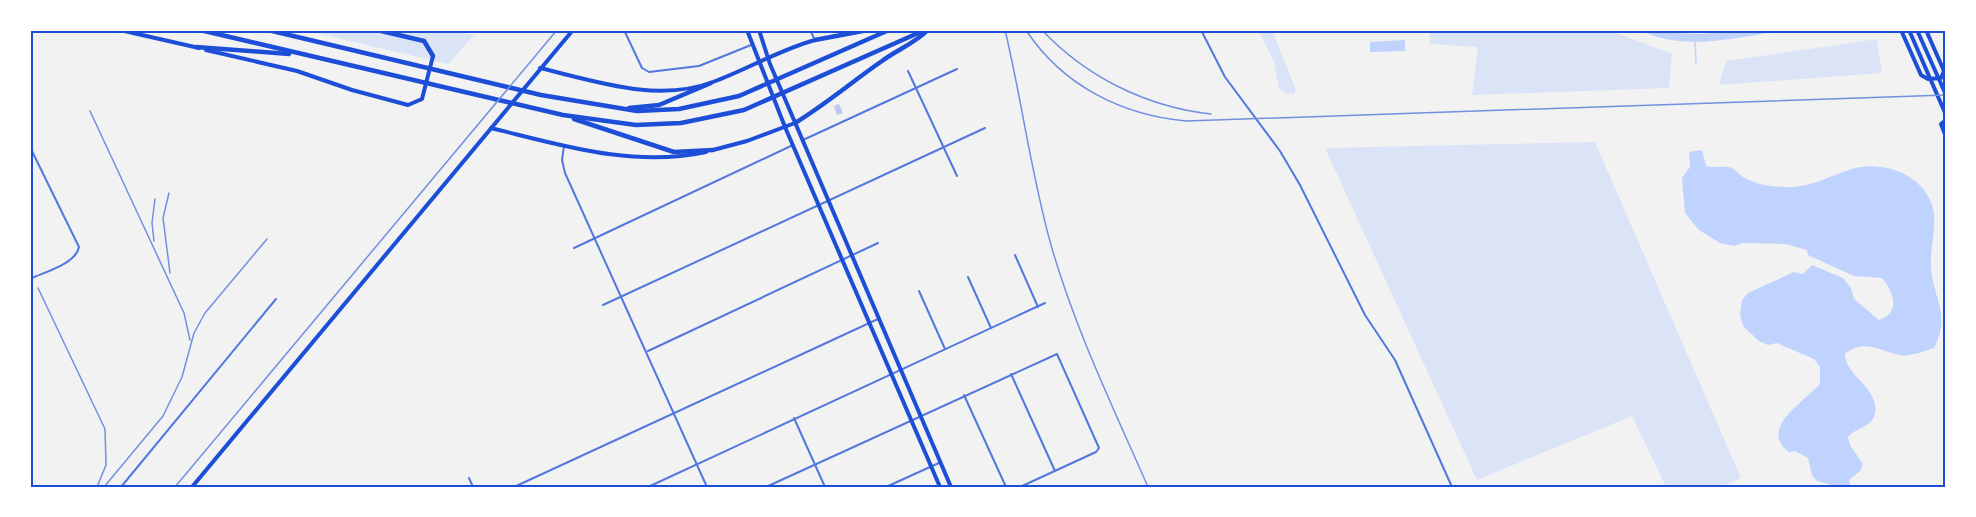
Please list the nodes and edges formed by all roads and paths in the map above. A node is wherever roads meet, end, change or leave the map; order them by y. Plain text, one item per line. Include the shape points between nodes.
1 (120, 30) edge
2 (200, 30) edge
3 (268, 30) edge
4 (377, 30) edge
5 (573, 30) edge
6 (624, 30) edge
7 (747, 30) edge
8 (759, 30) edge
9 (810, 30) edge
10 (868, 30) edge
11 (889, 30) edge
12 (926, 30) edge
13 (1201, 30) edge
14 (1901, 30) edge
15 (1909, 30) edge
16 (1917, 30) edge
17 (1926, 30) edge
18 (815, 40) junction
19 (752, 45) junction
20 (196, 47) junction
21 (303, 54) junction
22 (433, 56) joint
23 (767, 58) junction
24 (758, 62) junction
25 (540, 68) junction
26 (957, 69) dead end
27 (908, 71) dead end
28 (711, 83) junction
29 (916, 88) junction
30 (1946, 95) edge
31 (612, 108) junction
32 (563, 115) junction
33 (1946, 115) edge
34 (1946, 120) edge
35 (795, 123) junction
36 (784, 127) junction
37 (491, 128) junction
38 (985, 128) dead end
39 (1946, 137) edge
40 (803, 140) junction
41 (793, 145) junction
42 (564, 146) junction
43 (30, 147) edge
44 (943, 147) junction
45 (713, 150) junction
46 (957, 176) dead end
47 (828, 200) junction
48 (818, 205) junction
49 (596, 238) junction
50 (878, 243) dead end
51 (574, 248) dead end
52 (1015, 255) dead end
53 (851, 257) junction
54 (843, 260) junction
55 (968, 277) dead end
56 (30, 279) edge
57 (919, 291) dead end
58 (623, 296) junction
59 (276, 299) dead end
60 (1045, 303) dead end
61 (603, 305) dead end
62 (1038, 306) junction
63 (878, 319) junction
64 (870, 323) junction
65 (991, 328) junction
66 (945, 349) junction
67 (648, 351) junction
68 (900, 370) junction
69 (893, 374) junction
70 (1011, 374) junction
71 (964, 395) junction
72 (675, 413) junction
73 (920, 416) junction
74 (794, 418) junction
75 (912, 420) junction
76 (940, 462) junction
77 (697, 464) junction
78 (815, 465) junction
79 (930, 467) junction
80 (1054, 471) junction
81 (469, 478) dead end
82 (121, 487) edge
83 (192, 487) edge
84 (473, 487) edge
85 (514, 487) edge
86 (648, 487) edge
87 (707, 487) edge
88 (766, 487) edge
89 (825, 487) edge
90 (886, 487) edge
91 (939, 487) edge
92 (951, 487) edge
93 (1006, 487) edge
94 (1020, 487) edge
95 (1452, 487) edge

1 - 20 main road
2 - 21 highway
3 - 31 highway via 541,95
4 - 22 highway via 424,41
5 - 25 main road
6 - 19 street via 642,68 649,72 699,66
7 - 19 main road
8 - 23 main road
9 - 18 street
10 - 18 highway
11 - 31 highway via 756,90 718,102 679,109
12 - 32 highway via 794,90 722,116 661,124 611,123
12 - 35 highway via 920,38
13 - 95 street via 1225,77 1295,177 1362,309 1395,360
14 - 17 main road via 1922,75 1928,79 1941,78 1944,71
15 - 33 main road
16 - 30 main road
18 - 23 main road
19 - 24 main road
20 - 21 highway
20 - 22 main road via 297,71 408,105 422,99
21 - 32 highway
23 - 24 main road
23 - 35 main road
24 - 28 main road
24 - 36 main road
25 - 28 main road via 618,87 648,90
25 - 37 main road
26 - 29 street
27 - 29 street
28 - 31 highway via 659,105
29 - 40 street
29 - 44 street
32 - 45 highway via 655,148 674,152
34 - 39 main road via 1941,124
35 - 36 main road
35 - 40 main road
36 - 41 main road
36 - 45 main road
37 - 42 main road
37 - 83 main road
38 - 44 street
40 - 47 main road
41 - 48 main road
41 - 49 street
42 - 45 main road via 647,158
42 - 49 street via 562,160 566,173
43 - 56 street via 79,247 71,260
44 - 46 street
44 - 47 street
47 - 48 street
47 - 53 main road
48 - 54 main road
48 - 58 street
49 - 51 street
49 - 58 street
50 - 53 street
52 - 62 street
53 - 54 street
53 - 63 main road
54 - 64 main road
54 - 67 street
55 - 65 street
57 - 66 street
58 - 61 street
58 - 67 street
59 - 82 street
60 - 62 street
62 - 65 street
63 - 64 street
63 - 68 main road
64 - 69 main road
64 - 72 street
65 - 66 street
66 - 68 street
67 - 72 street
68 - 69 street
68 - 73 main road
69 - 74 street
69 - 75 main road
70 - 71 street
70 - 80 street
70 - 80 street via 1057,354 1098,448
71 - 73 street
71 - 93 street
72 - 77 street
72 - 85 street
73 - 75 street
73 - 76 main road
74 - 77 street
74 - 78 street
75 - 78 street
75 - 79 main road
76 - 79 street
76 - 92 main road
77 - 86 street
77 - 87 street
78 - 88 street
78 - 89 street
79 - 90 street
79 - 91 main road
80 - 94 street
81 - 84 street

